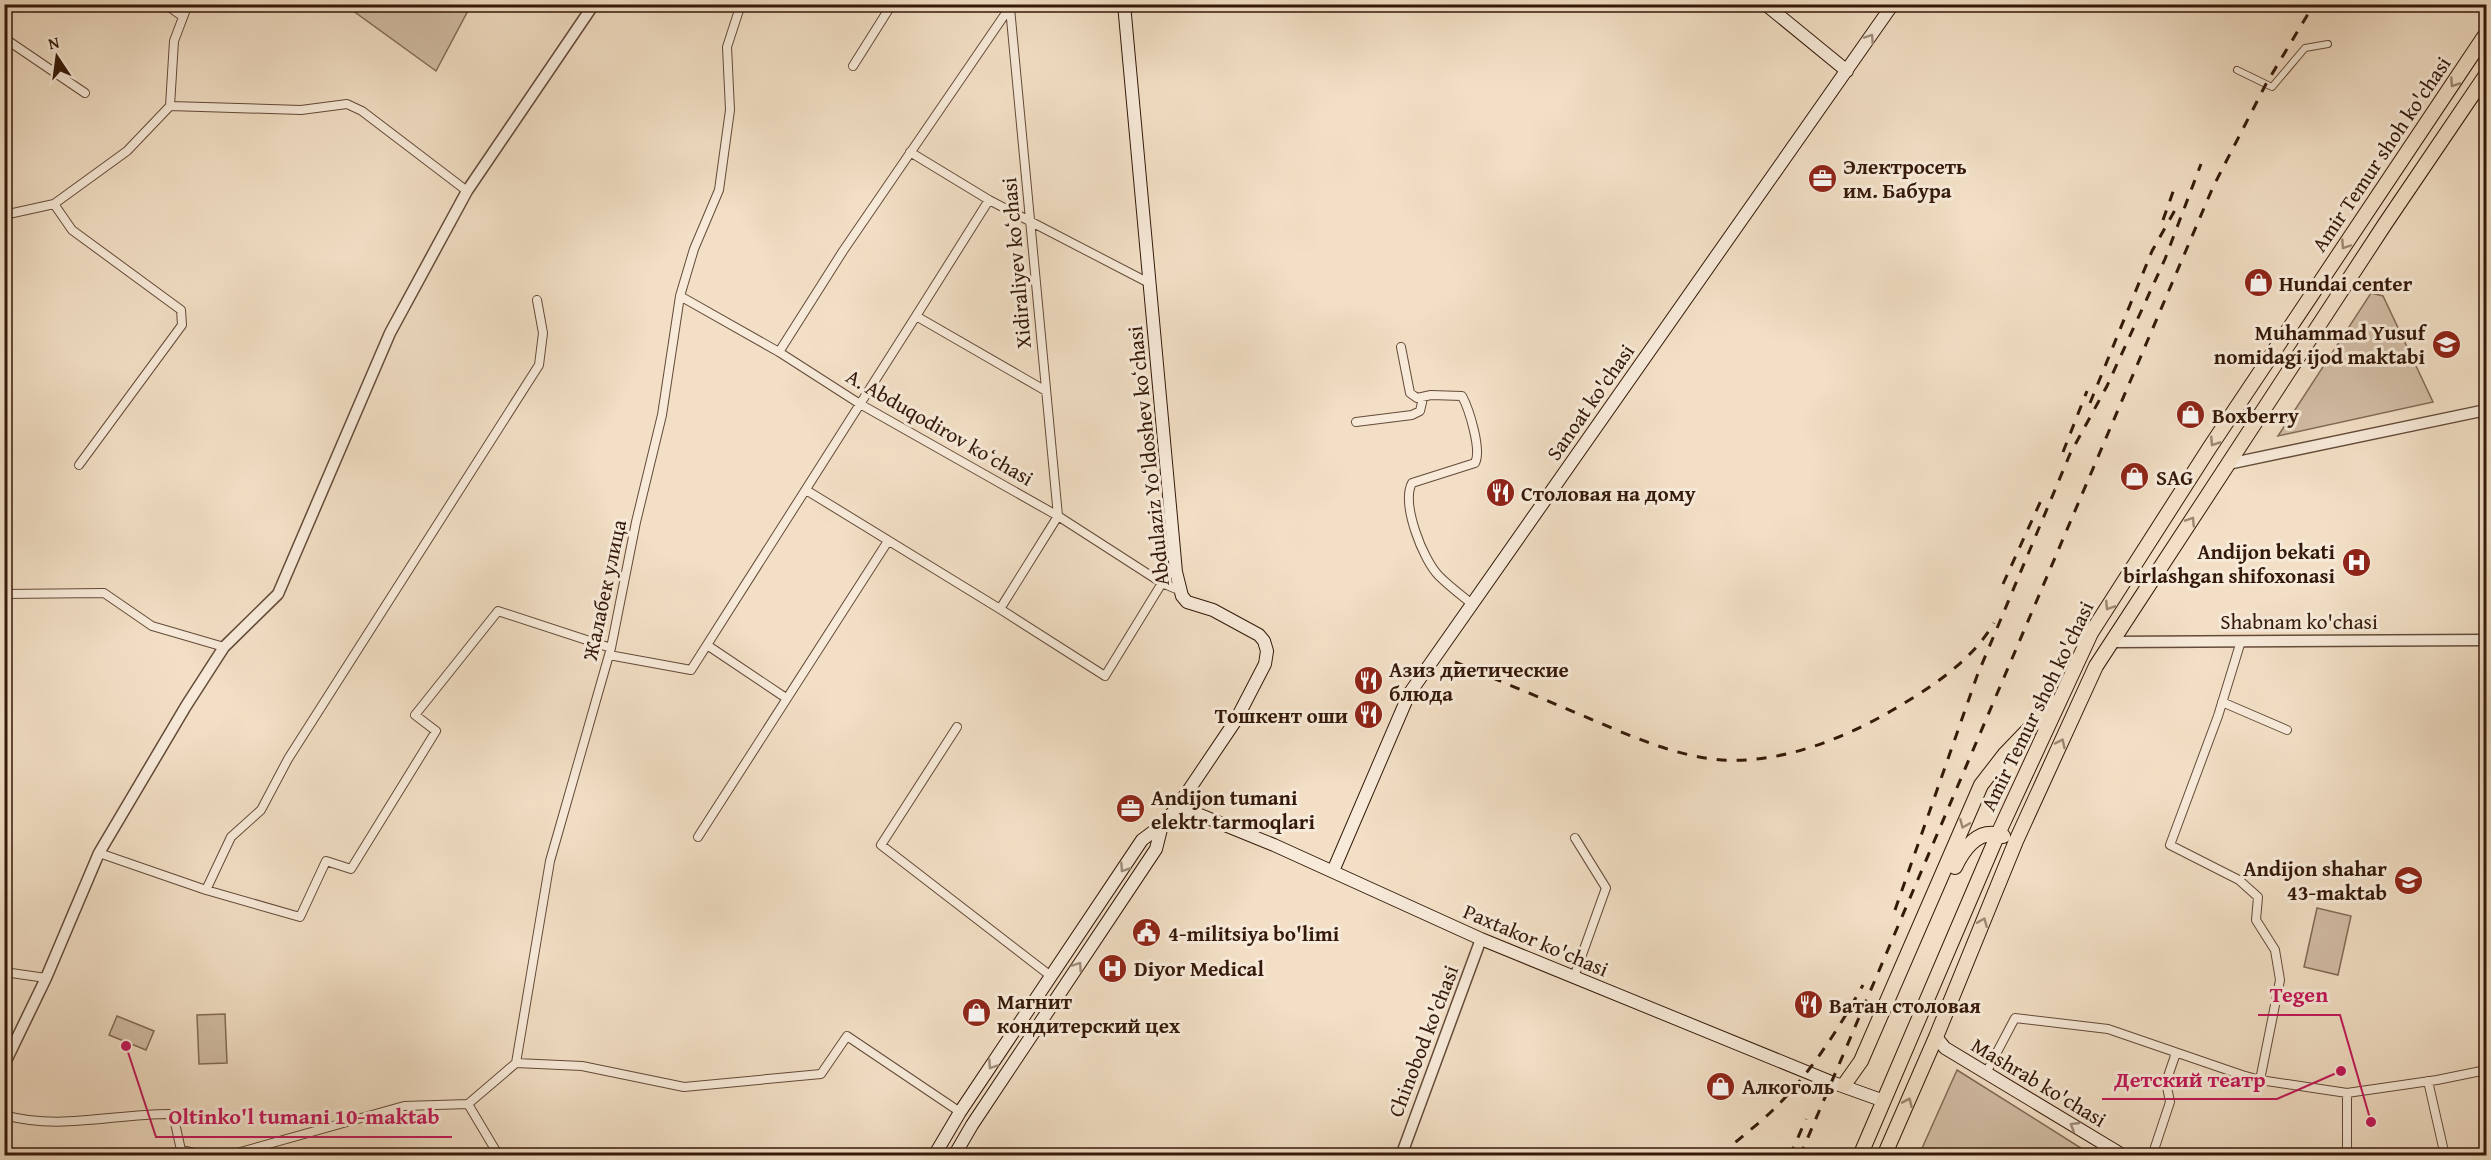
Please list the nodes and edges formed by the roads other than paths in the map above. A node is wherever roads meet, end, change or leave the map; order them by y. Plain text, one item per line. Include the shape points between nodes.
1 (165, 4) edge
2 (188, 4) edge
3 (594, 4) edge
4 (741, 4) edge
5 (892, 4) edge
6 (1124, 4) edge
7 (1765, 4) edge
8 (1893, 4) edge
9 (1011, 6) edge
10 (182, 16) junction
11 (2487, 34) edge
12 (4, 38) edge
13 (2328, 44) dead end
14 (853, 66) dead end
15 (2237, 70) dead end
16 (1847, 71) junction
17 (2487, 75) edge
18 (85, 93) dead end
19 (170, 106) junction
20 (910, 152) junction
21 (467, 191) junction
22 (989, 200) junction
23 (54, 204) junction
24 (4, 215) edge
25 (1030, 222) junction
26 (1151, 284) junction
27 (680, 296) junction
28 (537, 300) dead end
29 (916, 316) junction
30 (1401, 347) dead end
31 (779, 352) junction
32 (1046, 391) junction
33 (1423, 398) junction
34 (860, 404) junction
35 (2487, 410) edge
36 (1356, 422) dead end
37 (2228, 464) junction
38 (79, 465) dead end
39 (806, 490) junction
40 (1058, 516) junction
41 (888, 541) junction
42 (1162, 584) junction
43 (1180, 591) junction
44 (4, 594) edge
45 (1472, 604) junction
46 (1000, 609) junction
47 (2487, 640) edge
48 (2241, 641) junction
49 (2112, 642) junction
50 (707, 645) junction
51 (224, 647) junction
52 (610, 651) junction
53 (2062, 695) junction
54 (786, 698) junction
55 (2222, 702) junction
56 (957, 727) dead end
57 (2287, 730) dead end
58 (1178, 806) junction
59 (1162, 825) junction
60 (1998, 834) junction
61 (698, 837) dead end
62 (1575, 838) dead end
63 (2016, 841) junction
64 (99, 853) junction
65 (1333, 872) junction
66 (206, 890) junction
67 (1481, 939) junction
68 (4, 972) edge
69 (1052, 977) junction
70 (1574, 977) junction
71 (46, 978) junction
72 (1035, 1002) junction
73 (1048, 1011) junction
74 (1936, 1037) junction
75 (2176, 1053) junction
76 (516, 1063) junction
77 (4, 1065) edge
78 (2487, 1070) edge
79 (1986, 1073) junction
80 (2260, 1080) junction
81 (2428, 1081) junction
82 (1844, 1085) junction
83 (2347, 1093) junction
84 (1884, 1101) junction
85 (468, 1104) junction
86 (960, 1112) junction
87 (4, 1115) edge
88 (209, 1155) edge
89 (226, 1155) edge
90 (499, 1155) edge
91 (934, 1155) edge
92 (954, 1155) edge
93 (1401, 1155) edge
94 (1860, 1155) edge
95 (1884, 1155) edge
96 (2124, 1155) edge
97 (2152, 1155) edge
98 (2347, 1155) edge
99 (2445, 1155) edge

1 - 10 street
2 - 10 street
3 - 21 street
4 - 27 street, Жалабек улица via 727,47 730,110 719,190 694,249
5 - 14 street
6 - 26 main road, Abdulaziz Yoʻldoshev koʻchasi
7 - 16 main road
16 -> 8 main road, Sanoat ko'chasi
9 - 20 street
9 - 25 street, Xidiraliyev koʻchasi
10 - 19 street via 174,41
11 -> 53 main road, Amir Temur shoh ko'chasi via 2186,485 2091,633
12 - 18 street
13 - 15 street via 2305,48 2272,87
16 - 45 main road, Sanoat ko'chasi
17 - 37 main road, Amir Temur shoh ko'chasi
19 - 21 street via 302,110 347,104 362,111
19 - 23 street via 127,151
20 - 22 street
20 - 31 street
21 - 51 street via 390,333 278,594
22 - 25 street
22 - 29 street
23 - 24 street
23 - 38 street via 72,230 181,310 182,318 182,325
25 - 26 street
25 - 32 street, Xidiraliyev koʻchasi
26 - 43 main road, Abdulaziz Yoʻldoshev koʻchasi
27 - 31 street, A. Abduqodirov koʻchasi
27 - 52 street, Жалабек улица via 662,415
28 - 66 street via 543,333 539,365 288,759 261,810 231,837
29 - 32 street
29 - 34 street
30 - 33 street via 1410,393
31 - 34 street, A. Abduqodirov koʻchasi
32 - 40 street, Xidiraliyev koʻchasi
33 - 36 street via 1420,411 1412,415
33 - 45 street via 1462,396 1479,452 1475,463 1412,483 1409,488 1412,521 1424,555 1437,575
34 - 39 street
34 - 40 street, A. Abduqodirov koʻchasi
35 - 37 street
49 -> 37 main road, Amir Temur shoh ko'chasi
39 - 41 street
39 - 50 street
40 - 42 street, A. Abduqodirov koʻchasi
40 - 46 street
41 - 46 street
41 - 54 street
42 - 43 street, A. Abduqodirov koʻchasi
42 - 46 street via 1105,676
43 - 58 main road, Abdulaziz Yoʻldoshev koʻchasi via 1187,602 1213,610 1259,635 1267,651 1265,664 1236,720
44 - 51 street via 104,593 152,626
45 - 65 main road, Sanoat ko'chasi via 1409,694
47 - 48 street, Shabnam ko'chasi
48 - 49 street, Shabnam ko'chasi
48 - 55 street
63 -> 49 main road, Amir Temur shoh ko'chasi via 2096,666
50 - 52 street via 691,670
50 - 54 street
51 - 64 street
52 - 66 street via 498,611 415,716 436,731 351,869 326,861 300,917
52 - 76 street, Жалабек улица via 550,861
53 - 60 main road, Amir Temur shoh ko'chasi
53 -> 82 main road via 1981,785 1861,1061
54 - 61 street
55 - 57 street
55 - 80 street via 2170,845 2239,880 2258,897 2256,920 2275,950 2280,980
56 - 69 street via 881,845
58 - 59 main road, Abdulaziz Yoʻldoshev koʻchasi
58 - 65 main road, Paxtakor ko'chasi
59 -> 69 main road, Abdulaziz Yoʻldoshev koʻchasi via 1142,840
73 -> 59 main road, Abdulaziz Yoʻldoshev koʻchasi via 1156,849
60 - 63 main road
60 - 82 main road via 1982,835 1962,852 1865,1072
60 - 84 main road, Amir Temur shoh ko'chasi
62 - 70 street via 1606,888
74 -> 63 main road, Amir Temur shoh ko'chasi
64 - 66 street
64 - 71 street
65 - 67 main road, Paxtakor ko'chasi
67 - 70 main road, Paxtakor ko'chasi
67 - 93 street, Chinobod ko'chasi
68 - 71 street
69 - 72 main road, Abdulaziz Yoʻldoshev koʻchasi
70 - 82 main road, Paxtakor ko'chasi
71 - 77 street
72 - 73 main road
72 -> 86 main road, Abdulaziz Yoʻldoshev koʻchasi
73 - 92 main road, Abdulaziz Yoʻldoshev koʻchasi
74 - 79 main road, Mashrab ko'chasi via 1945,1048
95 -> 74 main road, Amir Temur shoh ko'chasi
75 - 79 street via 2108,1029 2015,1018
75 - 80 street
75 - 97 street via 2166,1082 2170,1102
76 - 85 street
76 - 86 street via 582,1066 684,1087 821,1074 847,1036
78 - 81 street
96 -> 79 main road, Mashrab ko'chasi
80 - 83 street
81 - 83 street
81 - 99 street
82 - 84 main road, Paxtakor ko'chasi
83 - 98 street
84 - 94 main road, Amir Temur shoh ko'chasi
85 - 89 street via 404,1106
85 - 90 street
86 - 91 main road, Abdulaziz Yoʻldoshev koʻchasi
87 - 88 street via 53,1123 173,1114 181,1150

